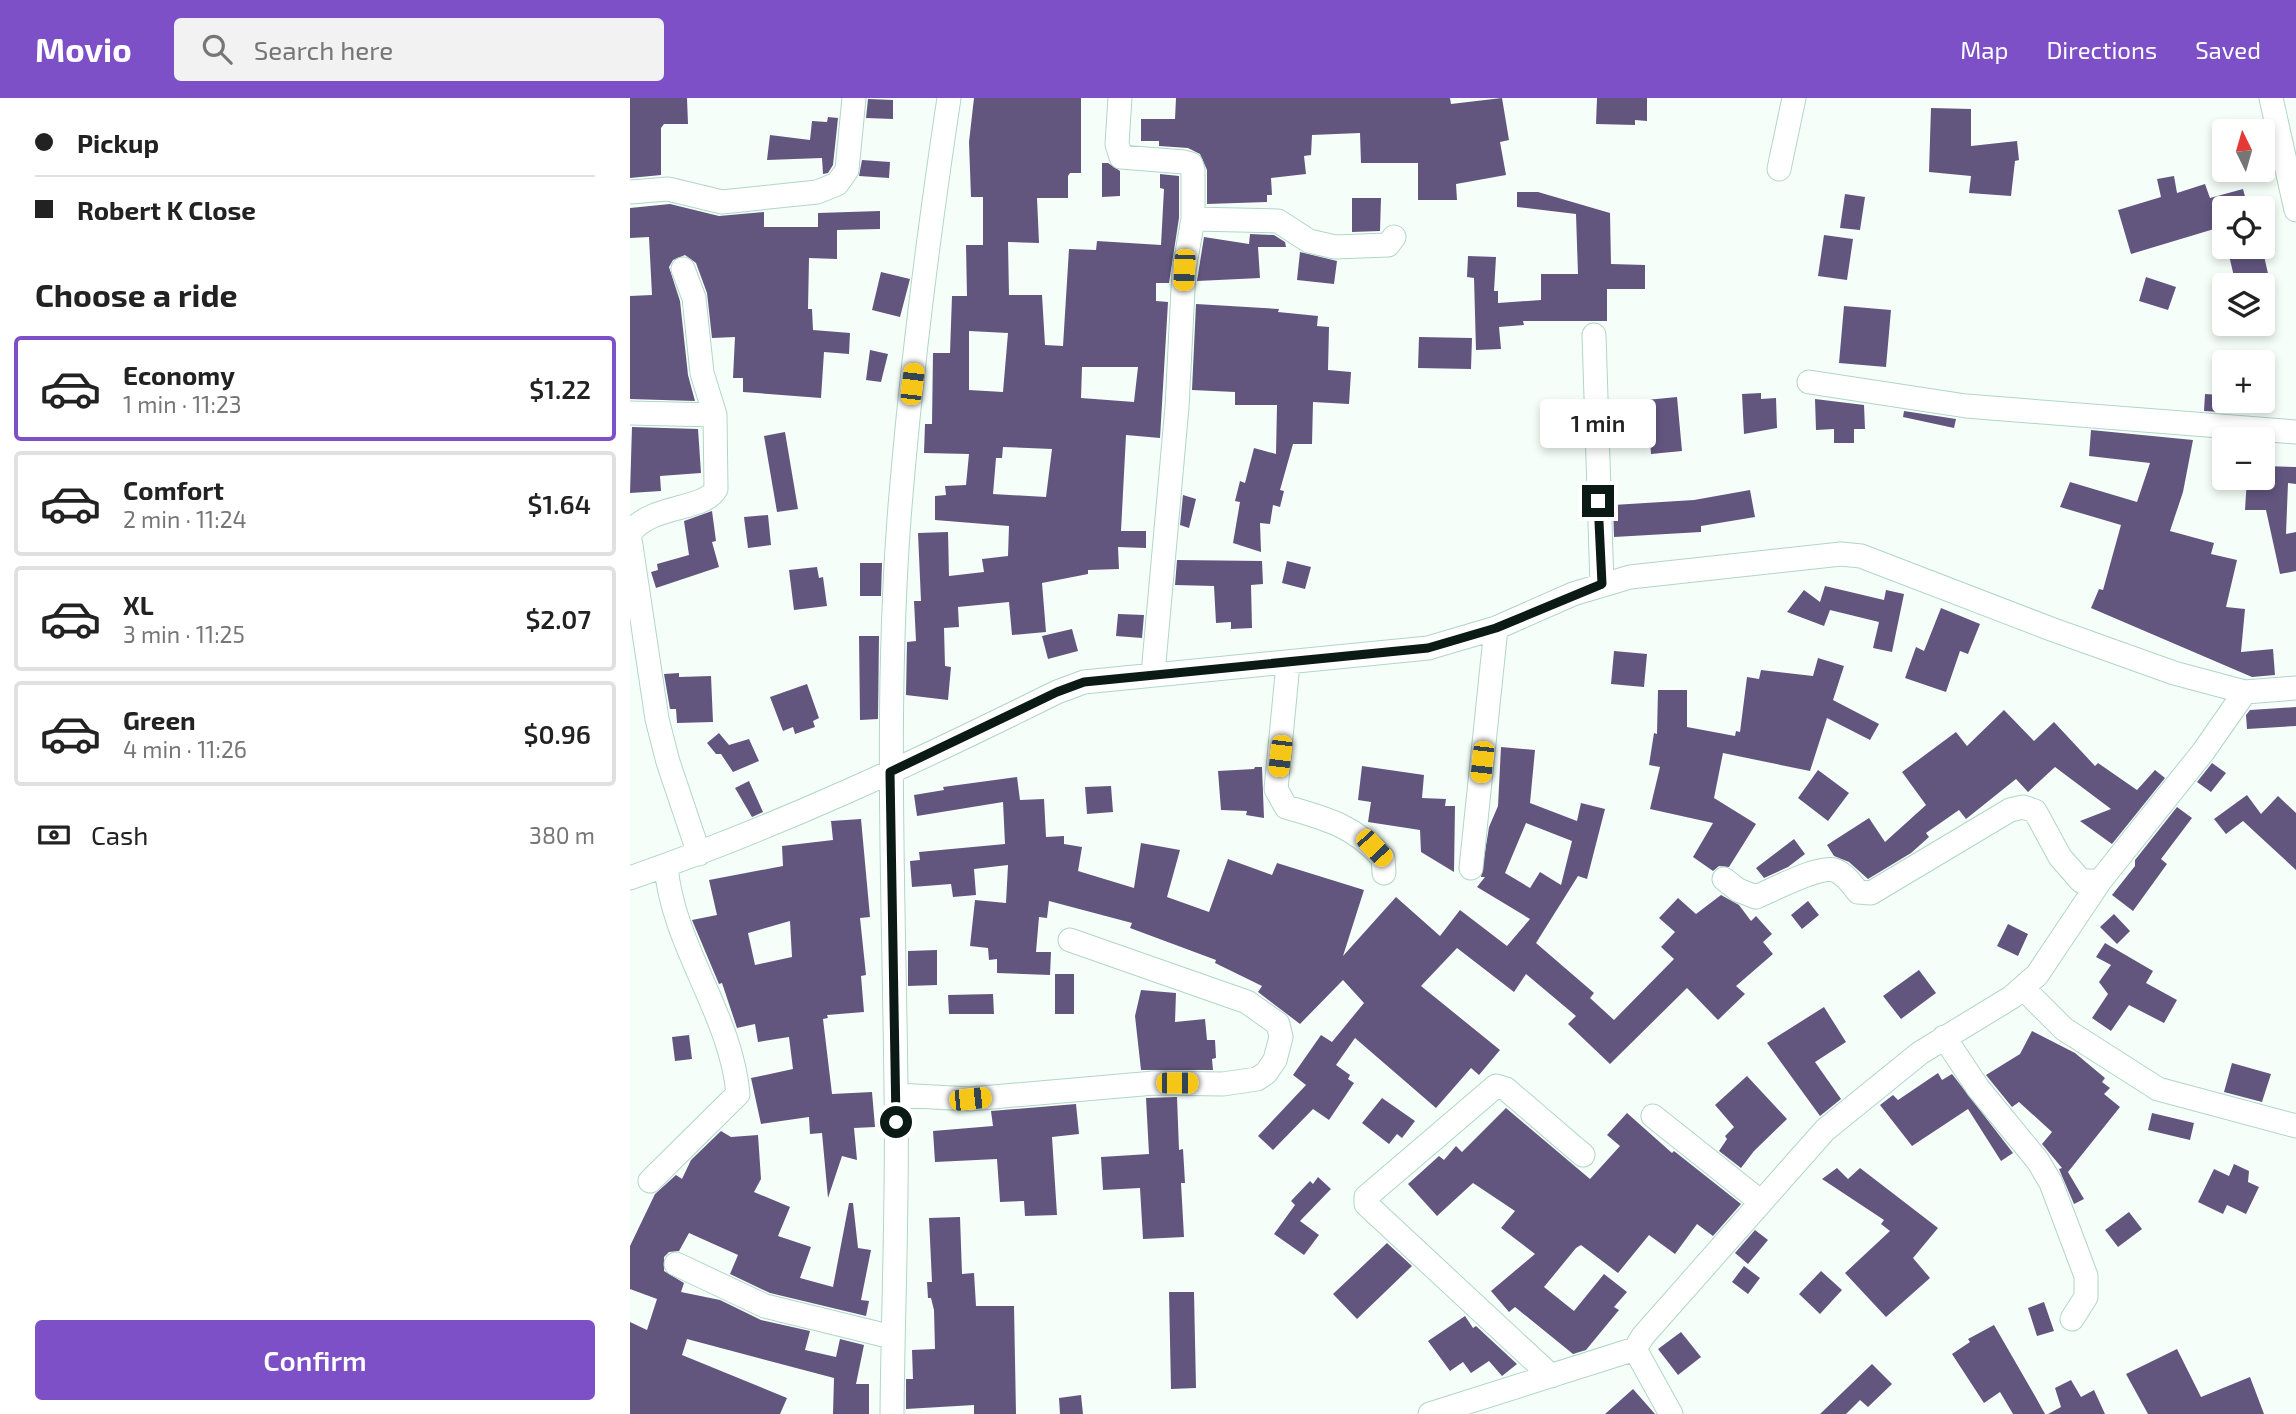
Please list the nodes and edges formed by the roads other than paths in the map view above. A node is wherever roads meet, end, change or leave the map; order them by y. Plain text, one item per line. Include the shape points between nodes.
1 (854, 98) edge
2 (949, 98) edge
3 (1120, 98) edge
4 (1794, 98) edge
5 (2271, 98) edge
6 (1779, 169) dead end
7 (630, 192) edge
8 (2296, 210) edge
9 (1192, 219) junction
10 (1394, 237) dead end
11 (683, 269) dead end
12 (1594, 335) dead end
13 (1809, 382) dead end
14 (630, 413) edge
15 (715, 415) junction
16 (2296, 432) edge
17 (630, 533) edge
18 (630, 539) edge
19 (1602, 584) junction
20 (1496, 628) junction
21 (1288, 664) junction
22 (1153, 674) junction
23 (2296, 688) edge
24 (2245, 692) junction
25 (890, 772) junction
26 (699, 854) junction
27 (666, 866) junction
28 (1471, 868) dead end
29 (1384, 873) dead end
30 (630, 878) edge
31 (1724, 879) dead end
32 (2101, 880) junction
33 (1070, 940) dead end
34 (2024, 989) junction
35 (1944, 1037) junction
36 (897, 1095) junction
37 (1653, 1116) dead end
38 (2296, 1126) edge
39 (1583, 1155) dead end
40 (650, 1181) dead end
41 (1761, 1202) junction
42 (676, 1264) dead end
43 (2073, 1319) dead end
44 (892, 1337) junction
45 (1635, 1349) junction
46 (1551, 1376) junction
47 (892, 1414) edge
48 (1430, 1414) edge
49 (1671, 1414) edge

1 - 7 street via 848,170 837,184 817,192 722,202 668,189
2 - 25 street via 899,520
3 - 9 street via 1117,144 1121,157 1191,164
4 - 6 street
5 - 8 street
9 - 10 street via 1278,221 1309,241 1335,247 1388,245
9 - 22 street via 1184,270 1177,407
11 - 15 street via 694,298 702,373
12 - 19 street
13 - 16 street via 1966,406
14 - 15 street
15 - 17 street via 718,468 712,496 652,516
18 - 26 street via 657,719
19 - 20 street
19 - 24 street via 1685,569 1825,555 1861,556 2063,634
20 - 21 street via 1428,648
20 - 28 street
21 - 22 street
21 - 29 street via 1276,789 1286,807 1364,837 1383,858
22 - 25 street via 1084,682 1057,692
23 - 24 street
24 - 32 street
25 - 26 street
25 - 36 street
26 - 27 street
27 - 30 street
27 - 40 street via 696,970 732,1050 738,1094
31 - 32 street via 1756,897 1834,870 1858,892 1871,893 1997,816 2023,807 2035,811 2060,857 2081,881
32 - 34 street via 2054,953
33 - 36 street via 1247,1002 1278,1024 1281,1037 1275,1060 1257,1079 1223,1084 1154,1083 970,1099
34 - 35 street
34 - 38 street via 2064,1029 2158,1089
35 - 41 street via 1825,1130
35 - 43 street via 2050,1183 2086,1276 2086,1297
36 - 44 street
37 - 41 street
39 - 46 street via 1506,1089 1496,1086 1366,1197 1373,1211
41 - 45 street
42 - 44 street via 765,1306
44 - 47 street
45 - 46 street
45 - 49 street
46 - 48 street

